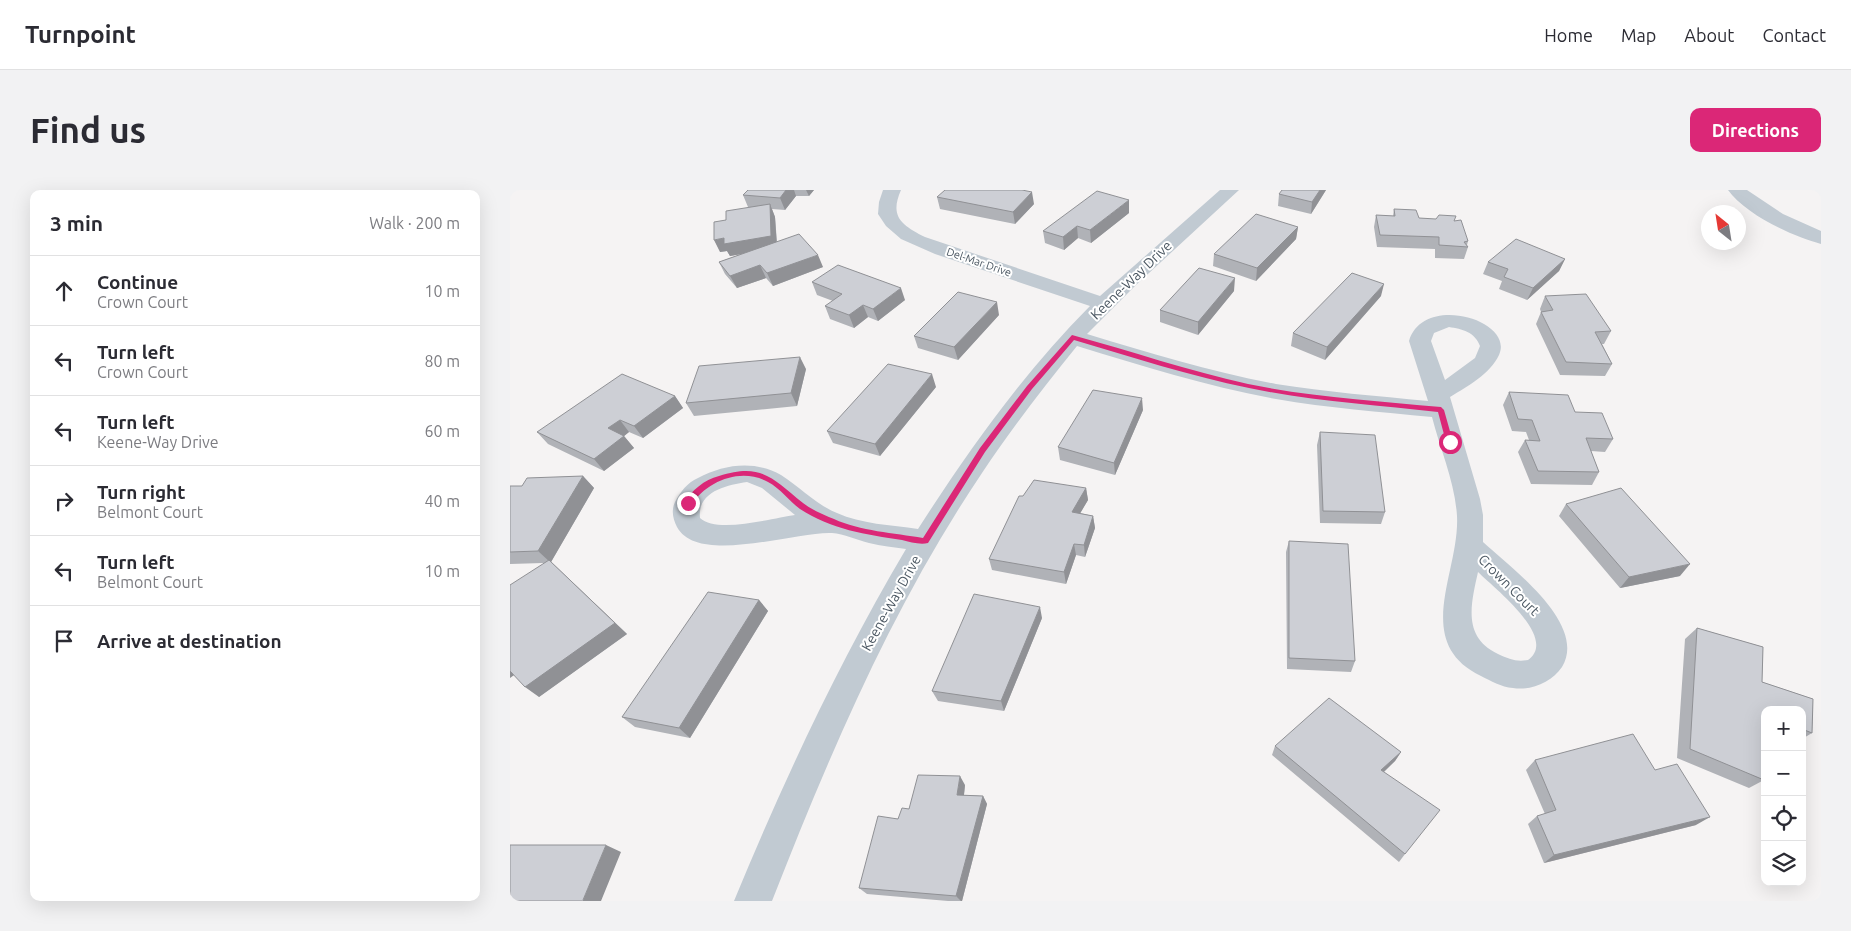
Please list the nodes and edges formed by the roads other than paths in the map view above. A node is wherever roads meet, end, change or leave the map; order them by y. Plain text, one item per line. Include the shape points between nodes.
1 (892, 190) edge
2 (1230, 190) edge
3 (1737, 190) edge
4 (1821, 238) edge
5 (1104, 304) junction
6 (1072, 337) junction
7 (833, 523) junction
8 (925, 541) junction
9 (1469, 545) dead end
10 (753, 901) edge

1 - 5 street, Del-Mar Drive via 887,213 892,222 915,238
2 - 5 street, Keene-Way Drive
3 - 4 street via 1753,205
5 - 6 street, Keene-Way Drive
6 - 8 street, Keene-Way Drive via 982,450
6 - 9 street, Crown Court via 1195,374 1250,386 1328,398 1439,402 1467,495
7 - 7 street via 802,507 773,481 747,473 731,474 704,486 694,495 685,511 690,526 709,534
7 - 8 street
8 - 10 street, Keene-Way Drive via 881,618 825,733

